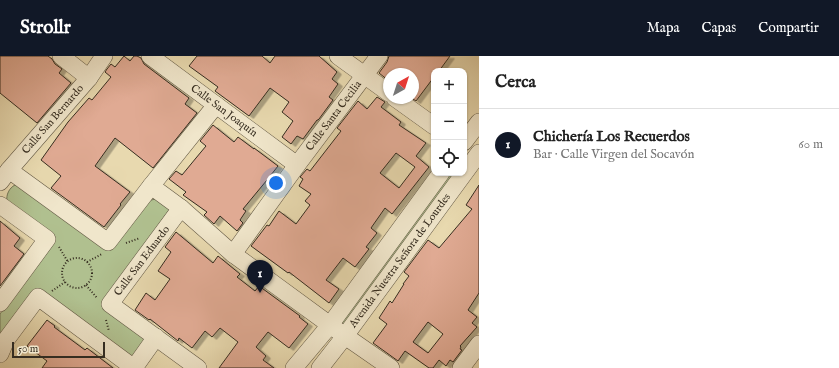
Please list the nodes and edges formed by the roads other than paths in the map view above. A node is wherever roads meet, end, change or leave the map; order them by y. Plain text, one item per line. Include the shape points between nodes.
1 (61, 56) edge
2 (104, 56) edge
3 (150, 56) edge
4 (338, 56) edge
5 (379, 56) edge
6 (364, 75) junction
7 (89, 78) junction
8 (383, 89) edge
9 (403, 104) edge
10 (216, 105) junction
11 (479, 122) edge
12 (431, 124) edge
13 (470, 142) edge
14 (479, 153) edge
15 (297, 165) junction
16 (4, 176) edge
17 (439, 176) edge
18 (151, 186) junction
19 (0, 205) edge
20 (181, 208) junction
21 (233, 254) junction
22 (0, 303) edge
23 (330, 325) junction
24 (345, 336) junction
25 (156, 337) junction
26 (478, 348) edge
27 (0, 354) edge
28 (134, 368) edge
29 (198, 368) edge
30 (294, 368) edge
31 (320, 368) edge
32 (391, 368) edge
33 (461, 368) edge

1 - 7 street
2 - 7 street, Calle San Bernardo
3 - 10 street, Calle San Joaquín
4 - 6 street
5 - 6 street, Calle Santa Cecilia
6 - 8 street
6 - 15 street, Calle Santa Cecilia
7 - 16 street, Calle San Bernardo
9 - 12 street
10 - 15 street, Calle San Joaquín
10 - 18 street
11 - 13 street
14 - 24 street, Avenida Nuestra Señora de Lourdes
15 - 21 street, Calle Santa Cecilia
16 - 18 street via 113,246
17 - 23 street, Avenida Nuestra Señora de Lourdes
18 - 20 street
19 - 22 street via 52,241
20 - 21 street
20 - 25 street, Calle San Eduardo via 110,304
21 - 23 street
23 - 24 street
23 - 30 street, Avenida Nuestra Señora de Lourdes
24 - 31 street, Avenida Nuestra Señora de Lourdes
24 - 32 street
25 - 28 street
25 - 29 street, Calle San Eduardo
26 - 33 street
27 - 28 street via 6,340 38,297

